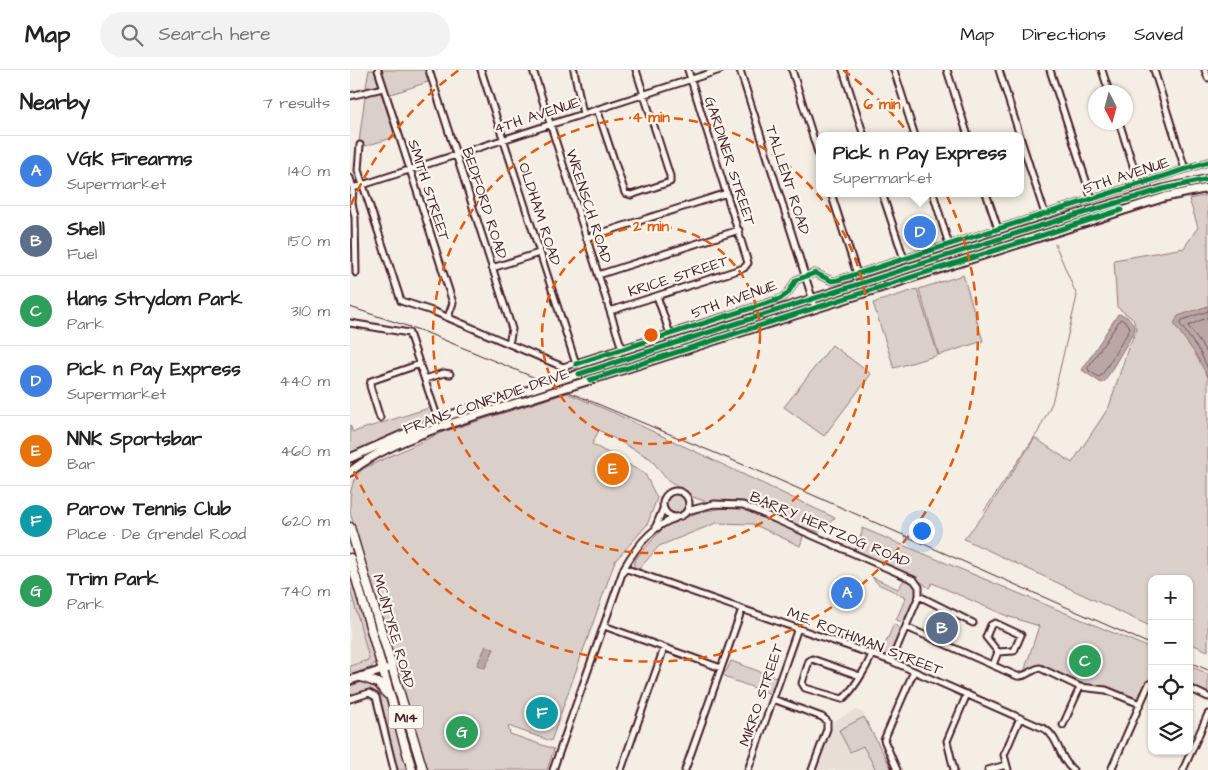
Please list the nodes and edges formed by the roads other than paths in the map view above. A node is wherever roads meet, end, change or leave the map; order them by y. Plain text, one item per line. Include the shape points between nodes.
1 (378, 70) edge
2 (429, 70) edge
3 (481, 70) edge
4 (533, 70) edge
5 (574, 70) edge
6 (636, 70) edge
7 (688, 70) edge
8 (720, 70) edge
9 (740, 70) edge
10 (792, 70) edge
11 (843, 70) edge
12 (894, 70) edge
13 (947, 70) edge
14 (999, 70) edge
15 (1050, 70) edge
16 (1102, 70) edge
17 (1154, 70) edge
18 (1205, 70) edge
19 (1208, 78) edge
20 (691, 79) junction
21 (1107, 85) edge
22 (383, 88) junction
23 (644, 94) junction
24 (350, 96) edge
25 (597, 109) junction
26 (583, 114) junction
27 (550, 124) junction
28 (1121, 130) edge
29 (863, 132) edge
30 (914, 132) edge
31 (967, 132) edge
32 (1019, 132) edge
33 (503, 140) junction
34 (360, 145) dead end
35 (816, 146) edge
36 (1024, 148) edge
37 (456, 154) junction
38 (1208, 162) edge
39 (410, 169) junction
40 (1185, 169) junction
41 (350, 178) edge
42 (1208, 179) edge
43 (362, 184) junction
44 (1138, 184) junction
45 (353, 188) junction
46 (1208, 188) edge
47 (727, 193) junction
48 (832, 197) edge
49 (883, 197) edge
50 (934, 197) edge
51 (987, 197) edge
52 (1092, 199) junction
53 (1045, 214) junction
54 (998, 229) junction
55 (739, 230) junction
56 (586, 238) junction
57 (949, 245) junction
58 (539, 253) junction
59 (904, 259) junction
60 (749, 260) joint
61 (492, 268) junction
62 (356, 273) dead end
63 (857, 274) junction
64 (598, 276) junction
65 (805, 276) junction
66 (657, 296) junction
67 (812, 298) junction
68 (815, 307) junction
69 (610, 311) junction
70 (448, 317) junction
71 (350, 323) edge
72 (670, 334) junction
73 (509, 344) junction
74 (622, 349) junction
75 (420, 364) junction
76 (576, 364) junction
77 (450, 374) dead end
78 (425, 379) junction
79 (380, 418) dead end
80 (438, 419) junction
81 (350, 458) edge
82 (350, 472) edge
83 (663, 508) junction
84 (687, 511) junction
85 (676, 518) junction
86 (350, 527) edge
87 (654, 529) junction
88 (350, 558) edge
89 (624, 568) junction
90 (919, 596) junction
91 (742, 609) junction
92 (972, 623) dead end
93 (604, 626) junction
94 (906, 627) junction
95 (798, 628) junction
96 (664, 648) junction
97 (998, 652) junction
98 (872, 654) junction
99 (891, 662) junction
100 (993, 665) junction
101 (721, 668) junction
102 (387, 669) junction
103 (914, 671) junction
104 (860, 676) junction
105 (361, 677) junction
106 (350, 680) edge
107 (1148, 686) edge
108 (1080, 687) junction
109 (1193, 690) edge
110 (967, 694) junction
111 (1208, 697) edge
112 (350, 699) edge
113 (773, 699) junction
114 (392, 703) junction
115 (1140, 704) junction
116 (1208, 714) edge
117 (1020, 718) junction
118 (1063, 725) dead end
119 (1007, 767) edge
120 (394, 770) edge
121 (412, 770) edge
122 (423, 770) edge
123 (553, 770) edge
124 (621, 770) edge
125 (685, 770) edge
126 (748, 770) edge
127 (812, 770) edge
128 (898, 770) edge
129 (954, 770) edge
130 (988, 770) edge
131 (1073, 770) edge
132 (1111, 770) edge
133 (1183, 770) edge

1 - 22 street, SMITH STREET
2 - 37 street, BEDFORD ROAD
3 - 33 street, OLDHAM ROAD
4 - 27 street, WRENSCH ROAD
5 - 26 street
6 - 23 street
7 - 20 street, GARDINER STREET
8 - 20 street, 4TH AVENUE
9 - 65 street, TALLENT ROAD
10 - 35 street
11 - 29 street
12 - 30 street
13 - 31 street
14 - 32 street
15 - 52 street
16 - 21 street
17 - 40 street
18 - 19 street
20 - 23 street, 4TH AVENUE
20 - 47 street, GARDINER STREET
22 - 24 street
22 - 39 street, SMITH STREET
23 - 25 street, 4TH AVENUE
23 - 25 street via 671,180 669,183 626,194
25 - 26 street, 4TH AVENUE
26 - 27 street, 4TH AVENUE
27 - 33 street, 4TH AVENUE
27 - 56 street, WRENSCH ROAD
28 - 44 street
33 - 37 street, 4TH AVENUE
33 - 58 street, OLDHAM ROAD
34 - 43 street via 358,168
36 - 53 street
37 - 39 street, 4TH AVENUE
37 - 61 street, BEDFORD ROAD
38 - 40 street, 5TH AVENUE
39 - 43 street, 4TH AVENUE
39 - 70 street, SMITH STREET via 452,304
40 - 44 street, 5TH AVENUE
41 - 45 street
42 - 67 main road, FRANS CONRADIE DRIVE via 1163,188
43 - 45 street, 4TH AVENUE
43 - 70 street, 5TH AVENUE via 400,299
44 - 52 street, 5TH AVENUE
45 - 62 street
46 - 68 main road, FRANS CONRADIE DRIVE via 1166,197
47 - 55 street, GARDINER STREET
47 - 56 street
48 - 63 street
49 - 59 street
50 - 57 street
51 - 54 street
52 - 53 street, 5TH AVENUE
53 - 54 street, 5TH AVENUE
54 - 57 street, 5TH AVENUE
55 - 60 street, GARDINER STREET
55 - 64 street
56 - 64 street, WRENSCH ROAD
57 - 59 street, 5TH AVENUE
58 - 61 street
58 - 76 street, OLDHAM ROAD
59 - 63 street, 5TH AVENUE
60 - 66 street, KRICE STREET via 744,268
61 - 73 street, BEDFORD ROAD via 512,330
63 - 65 street, 5TH AVENUE via 835,281 818,274
64 - 69 street, WRENSCH ROAD
65 - 67 street, TALLENT ROAD
65 - 72 street, 5TH AVENUE via 794,281 788,293 780,299
66 - 69 street, KRICE STREET
66 - 72 street
67 - 68 street, TALLENT ROAD
67 - 80 main road, FRANS CONRADIE DRIVE, bridge
68 - 82 main road, FRANS CONRADIE DRIVE, bridge via 428,432 370,457
69 - 74 street, WRENSCH ROAD
70 - 73 street, 5TH AVENUE
71 - 75 street via 407,332
72 - 74 street, 5TH AVENUE
73 - 76 street, 5TH AVENUE via 559,366
74 - 76 street, 5TH AVENUE
75 - 78 street
75 - 79 street via 371,381
77 - 78 street
78 - 80 street
80 - 81 main road, FRANS CONRADIE DRIVE
83 - 84 street via 667,494 678,491 688,498
83 - 85 street
83 - 87 street
84 - 85 street
84 - 90 street, BARRY HERTZOG ROAD via 714,504 746,506 912,579 920,587
85 - 87 street
86 - 102 main road, MCINTYRE ROAD / M14
87 - 89 street
88 - 102 main road, MCINTYRE ROAD / M14
89 - 91 street, M.E. ROTHMAN STREET
89 - 93 street
90 - 92 street
90 - 94 street
91 - 95 street, M.E. ROTHMAN STREET
91 - 101 street
93 - 96 street
93 - 123 street
94 - 99 street
94 - 100 street
95 - 98 street, M.E. ROTHMAN STREET
95 - 113 street, MIKRO STREET
96 - 101 street
96 - 124 street
97 - 97 street via 986,639 994,623 1021,637 1014,651
97 - 100 street
98 - 99 street, M.E. ROTHMAN STREET
98 - 104 street
99 - 103 street, M.E. ROTHMAN STREET
100 - 108 street via 1020,676 1040,668
101 - 125 street
102 - 105 main road
102 - 114 main road, MCINTYRE ROAD / M14
102 - 122 main road, MCINTYRE ROAD / M14
103 - 110 street, M.E. ROTHMAN STREET
103 - 128 street via 884,740
104 - 104 street via 848,694 840,699 805,688 802,683 812,659
105 - 106 main road
105 - 114 main road via 381,686
107 - 115 street
108 - 115 street via 1106,690
108 - 118 street
109 - 111 street
110 - 117 street, M.E. ROTHMAN STREET
110 - 129 street via 947,741
112 - 120 street via 369,693 377,699
113 - 126 street, MIKRO STREET
113 - 127 street via 822,716 827,721
114 - 121 main road, MCINTYRE ROAD / M14
115 - 132 street
116 - 133 street
117 - 119 street via 1004,754
117 - 131 street, M.E. ROTHMAN STREET via 1048,731
119 - 130 street

